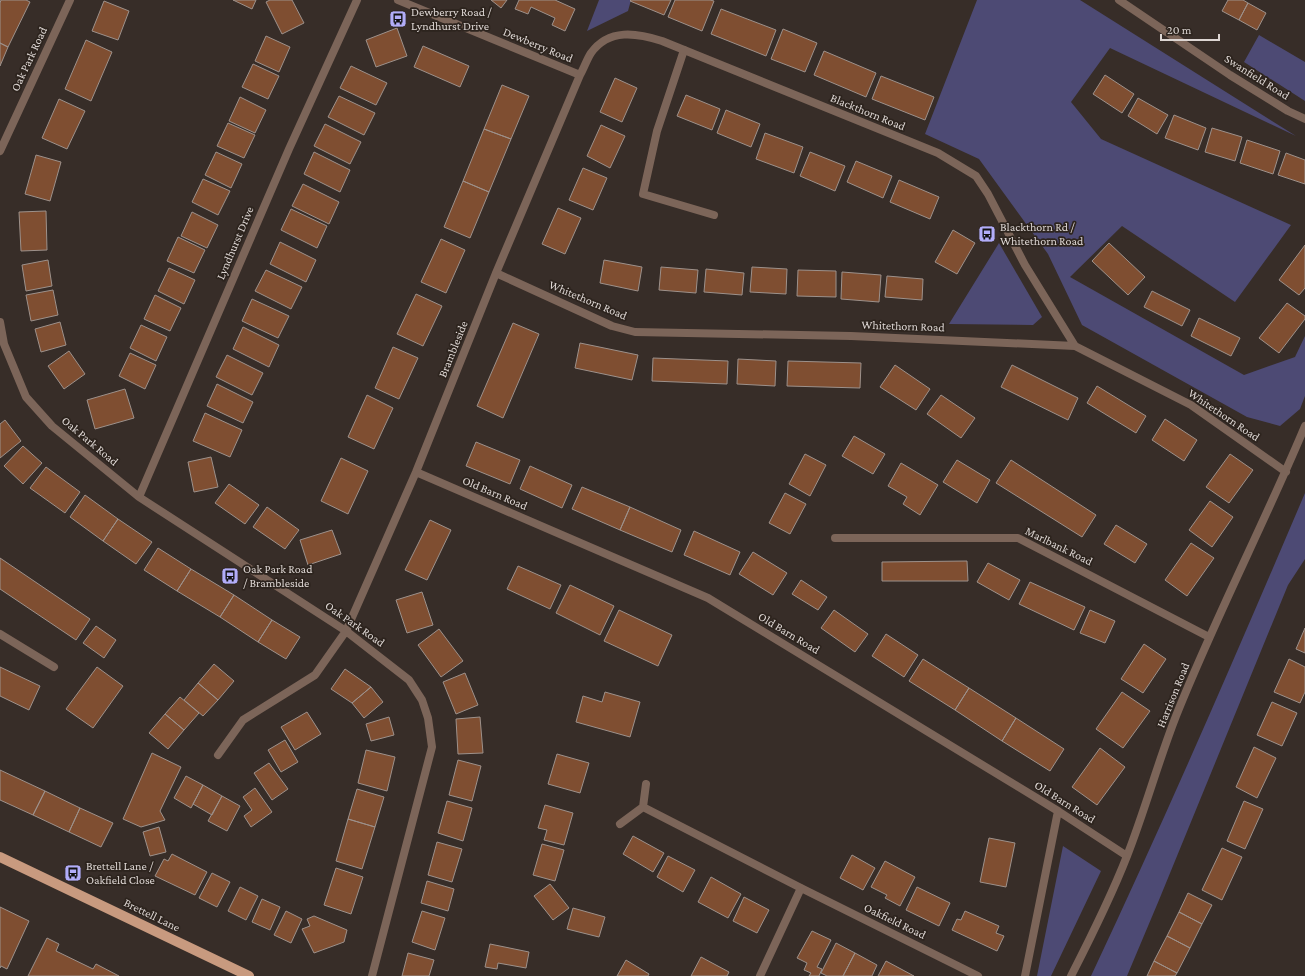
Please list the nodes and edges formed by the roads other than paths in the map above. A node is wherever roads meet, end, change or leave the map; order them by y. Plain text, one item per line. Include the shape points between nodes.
1 (70, 0) edge
2 (357, 0) edge
3 (398, 0) edge
4 (1119, 0) edge
5 (684, 50) junction
6 (580, 75) junction
7 (1305, 119) edge
8 (0, 151) edge
9 (714, 215) dead end
10 (496, 274) junction
11 (0, 322) edge
12 (1075, 346) junction
13 (1305, 426) edge
14 (416, 472) junction
15 (1286, 472) junction
16 (139, 497) junction
17 (835, 538) dead end
18 (346, 630) junction
19 (0, 634) edge
20 (1209, 637) junction
21 (54, 667) dead end
22 (218, 755) dead end
23 (646, 784) dead end
24 (643, 807) junction
25 (1058, 810) junction
26 (620, 824) dead end
27 (1127, 856) junction
28 (0, 857) edge
29 (801, 888) junction
30 (249, 976) edge
31 (372, 976) edge
32 (760, 976) edge
33 (978, 976) edge
34 (1025, 976) edge
35 (1071, 976) edge

1 - 8 street, Oak Park Road
2 - 16 street, Lyndhurst Drive via 289,149
3 - 6 street, Dewberry Road
4 - 7 street, Swanfield Road via 1237,79
5 - 6 street, Blackthorn Road via 642,35 625,34 606,39 591,53
5 - 9 street via 657,131 643,194
5 - 12 street, Blackthorn Road via 938,153 976,176
6 - 10 street, Brambleside
10 - 12 street, Whitethorn Road via 612,326 634,332 851,336
10 - 14 street, Brambleside
11 - 16 street, Oak Park Road via 4,344 26,397 52,426
12 - 15 street, Whitethorn Road via 1192,404
13 - 15 street, Harrison Road
14 - 18 street, Brambleside
14 - 25 street, Old Barn Road via 708,598
15 - 20 street, Harrison Road
16 - 18 street, Oak Park Road
17 - 20 street, Marlbank Road via 1018,538
18 - 22 street, Brambleside via 315,675 243,720
18 - 31 street, Oak Park Road via 409,680 422,700 428,718 432,746
19 - 21 street
20 - 27 street, Harrison Road via 1176,717
23 - 24 street
24 - 26 street
24 - 29 street, Oakfield Road
25 - 27 street, Old Barn Road
25 - 34 street
27 - 35 street, Harrison Road via 1096,929
28 - 30 main road, Brettell Lane
29 - 32 street
29 - 33 street, Oakfield Road

